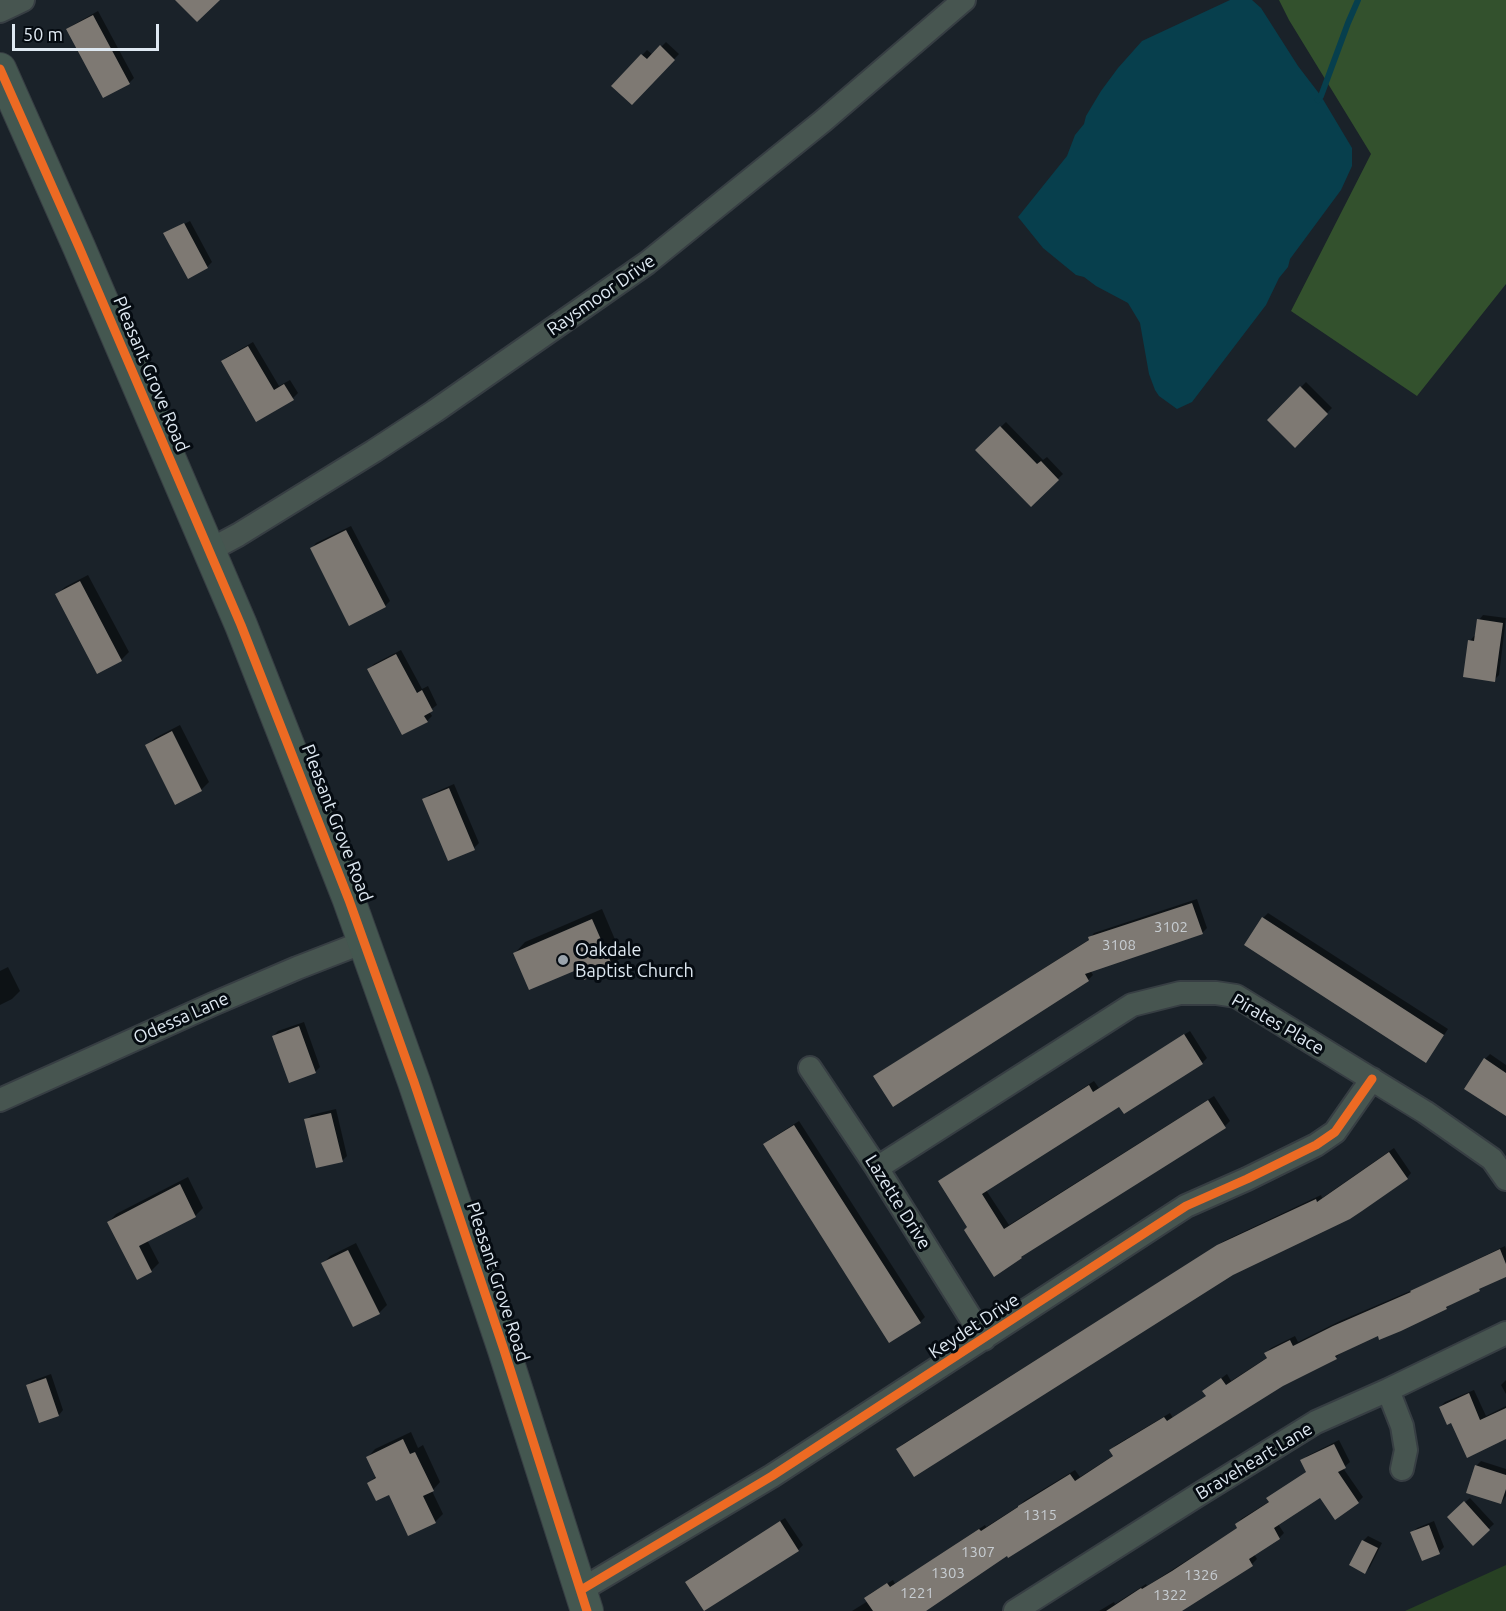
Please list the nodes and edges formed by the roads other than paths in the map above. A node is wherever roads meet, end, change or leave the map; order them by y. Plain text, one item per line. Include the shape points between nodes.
1 (23, 0) edge
2 (964, 0) edge
3 (0, 11) edge
4 (0, 69) edge
5 (210, 550) junction
6 (364, 942) junction
7 (810, 1068) dead end
8 (1372, 1079) junction
9 (0, 1100) edge
10 (877, 1168) junction
11 (1506, 1179) edge
12 (1506, 1333) edge
13 (984, 1339) junction
14 (1388, 1390) junction
15 (1402, 1469) dead end
16 (584, 1601) edge
17 (1015, 1611) edge

1 - 3 street
2 - 5 street, Raysmoor Drive via 816,127 646,263 435,411
4 - 5 street, Pleasant Grove Road
5 - 6 street, Pleasant Grove Road
6 - 9 street, Odessa Lane via 213,1004
6 - 16 street, Pleasant Grove Road via 504,1350
7 - 10 street, Lazette Drive
8 - 10 street, Pirates Place via 1236,996 1180,993 1132,1005
8 - 11 street, Pirates Place via 1492,1159
8 - 13 street, Keydet Drive via 1335,1132 1316,1145 1186,1206
10 - 13 street, Lazette Drive
12 - 14 street, Braveheart Lane
13 - 16 street, Keydet Drive
14 - 15 street via 1402,1426 1406,1450
14 - 17 street, Braveheart Lane via 1293,1435

